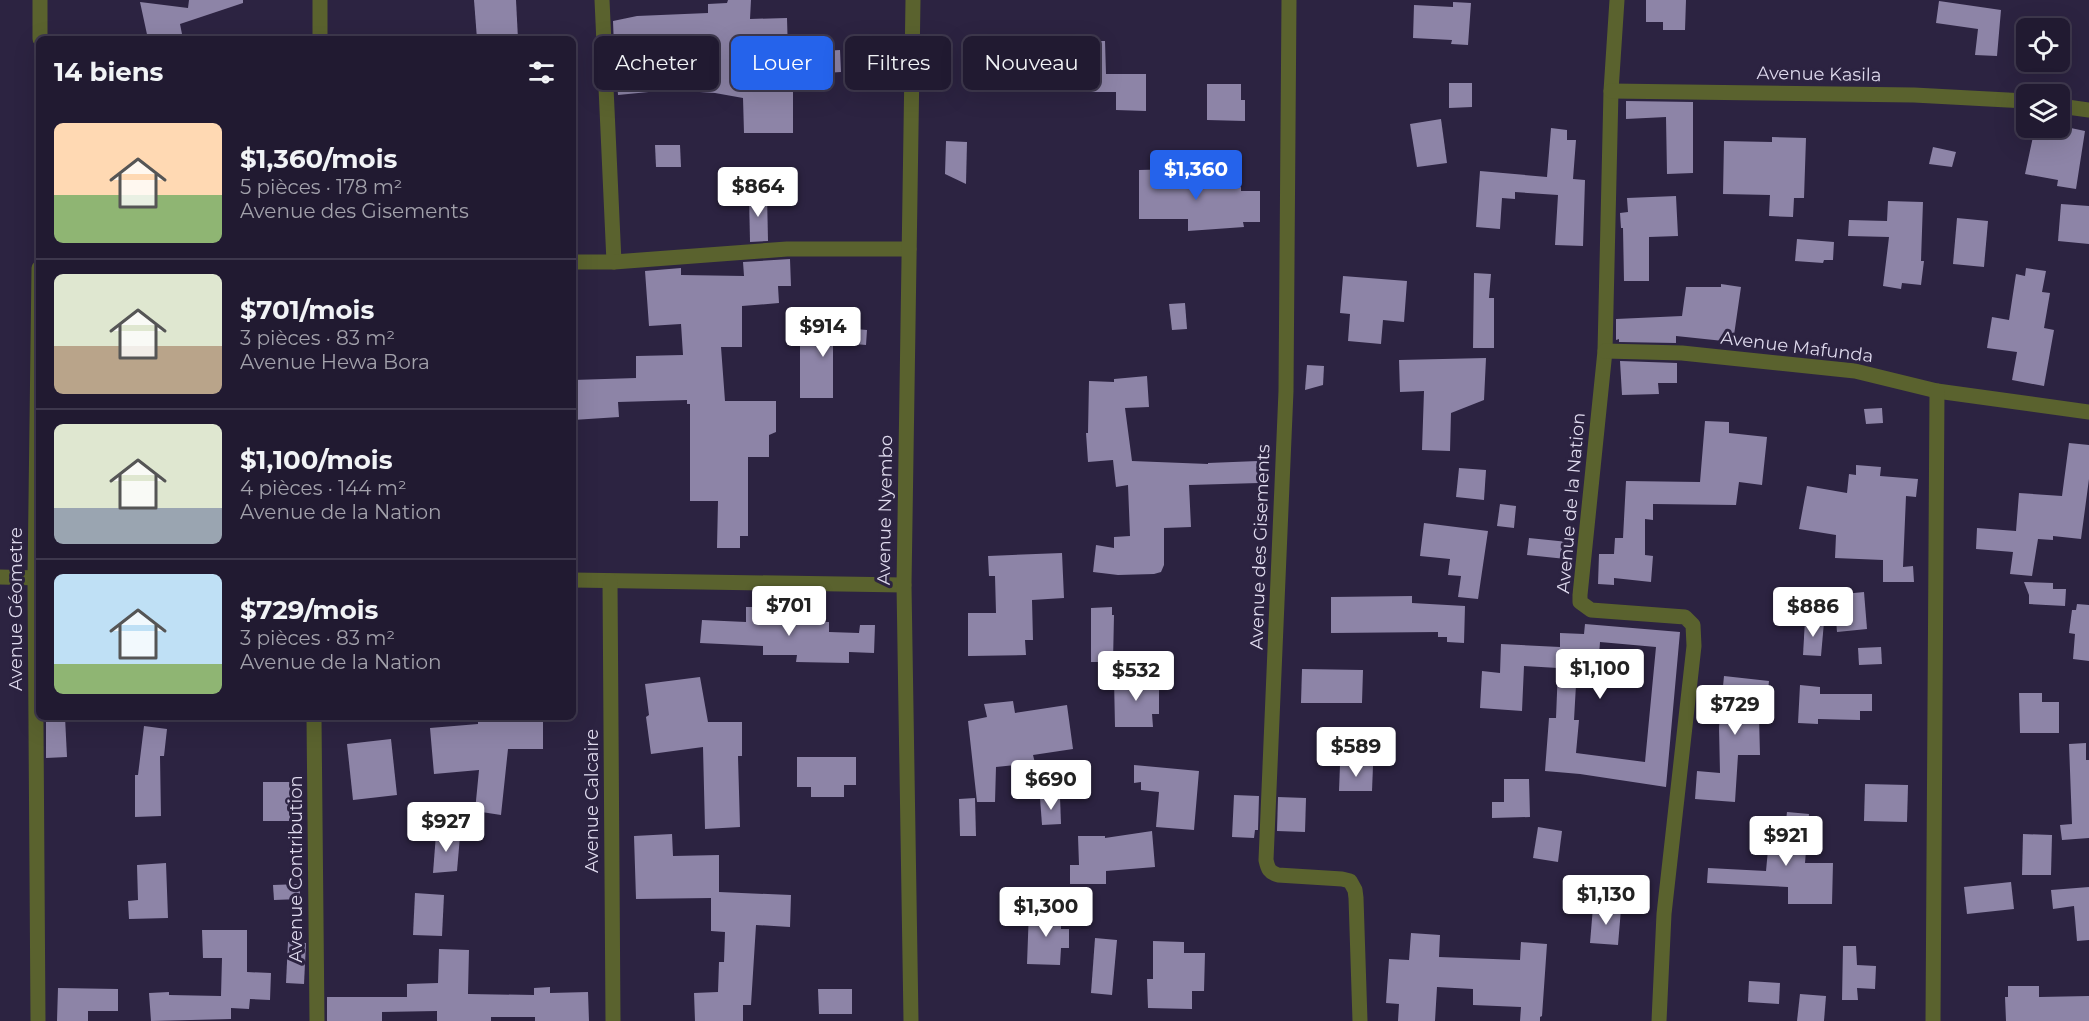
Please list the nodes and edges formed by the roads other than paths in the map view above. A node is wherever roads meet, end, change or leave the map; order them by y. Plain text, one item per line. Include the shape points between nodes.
1 (40, 0) edge
2 (320, 0) edge
3 (602, 0) edge
4 (913, 0) edge
5 (1289, 0) edge
6 (1617, 0) edge
7 (40, 36) edge
8 (320, 36) edge
9 (1611, 91) junction
10 (2016, 100) edge
11 (2070, 107) edge
12 (2089, 110) edge
13 (909, 249) junction
14 (576, 262) edge
15 (614, 262) junction
16 (1605, 351) junction
17 (1937, 391) junction
18 (2089, 412) edge
19 (0, 577) edge
20 (36, 578) edge
21 (576, 580) edge
22 (610, 581) junction
23 (904, 585) junction
24 (37, 720) edge
25 (314, 720) edge
26 (38, 1021) edge
27 (316, 1021) edge
28 (613, 1021) edge
29 (911, 1021) edge
30 (1360, 1021) edge
31 (1659, 1021) edge
32 (1933, 1021) edge

1 - 7 street
2 - 8 street
3 - 15 street
4 - 13 street, Avenue Nyembo
5 - 30 street, Avenue des Gisements via 1286,391 1266,860 1268,869 1278,875 1350,881 1356,898
6 - 9 street, Avenue de la Nation
9 - 10 street, Avenue Kasila via 1914,95
9 - 16 street, Avenue de la Nation
11 - 12 street
13 - 15 street via 787,249
13 - 23 street, Avenue Nyembo
14 - 15 street
16 - 17 street, Avenue Mafunda via 1682,353 1855,371
16 - 31 street, Avenue de la Nation via 1580,602 1591,610 1685,617 1693,625 1694,636 1664,914
17 - 18 street, Avenue Mafunda
17 - 32 street
19 - 20 street
21 - 22 street
22 - 23 street
22 - 28 street, Avenue Calcaire
23 - 29 street, Avenue Nyembo
24 - 26 street, Avenue Géometre
25 - 27 street, Avenue Contribution

